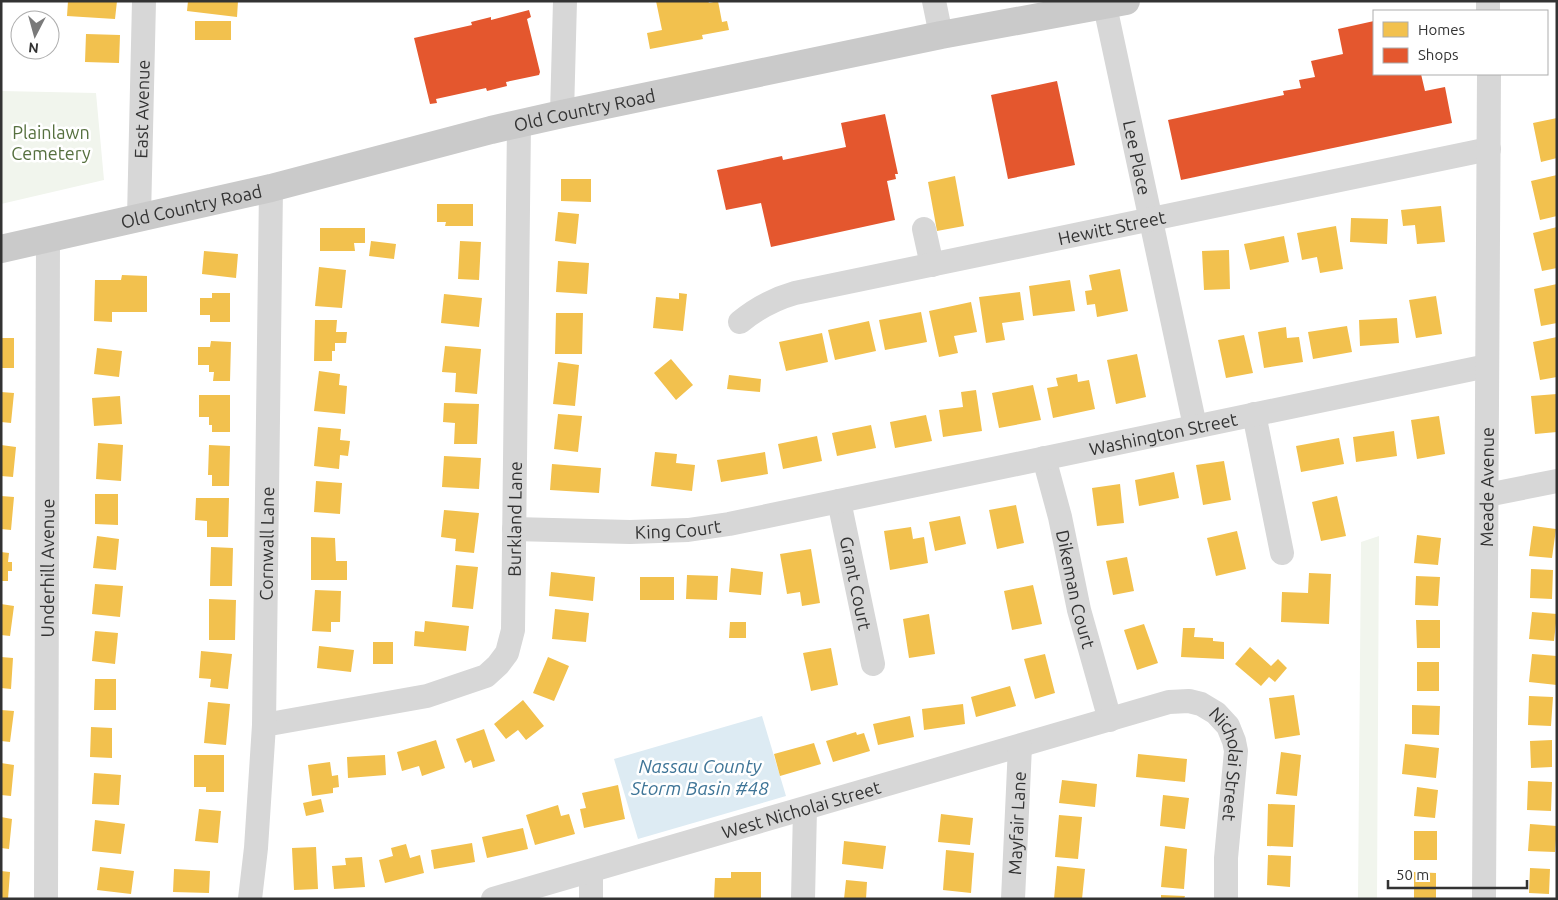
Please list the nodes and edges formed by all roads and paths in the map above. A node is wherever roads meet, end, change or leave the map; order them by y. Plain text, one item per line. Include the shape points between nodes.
1 (144, 1) edge
2 (565, 1) edge
3 (934, 1) edge
4 (1115, 3) edge
5 (941, 35) junction
6 (1489, 75) edge
7 (562, 114) junction
8 (519, 124) junction
9 (1489, 148) junction
10 (271, 188) junction
11 (139, 217) junction
12 (1151, 220) junction
13 (924, 229) dead end
14 (48, 238) junction
15 (1, 249) edge
16 (932, 265) junction
17 (740, 322) dead end
18 (1487, 366) junction
19 (1254, 414) junction
20 (1195, 426) junction
21 (1044, 458) junction
22 (1557, 481) edge
23 (1487, 495) junction
24 (839, 501) junction
25 (514, 529) junction
26 (1282, 553) dead end
27 (873, 664) dead end
28 (1110, 720) junction
29 (264, 725) junction
30 (1020, 746) junction
31 (806, 809) junction
32 (591, 871) junction
33 (46, 899) edge
34 (250, 899) edge
35 (493, 899) edge
36 (591, 899) edge
37 (804, 899) edge
38 (1013, 899) edge
39 (1226, 899) edge
40 (1484, 899) edge

1 - 11 street, East Avenue
2 - 7 street
3 - 5 street
4 - 5 main road, Old Country Road
4 - 12 street, Lee Place
5 - 7 main road, Old Country Road
6 - 9 street, Meade Avenue
7 - 8 main road, Old Country Road
8 - 10 main road, Old Country Road
8 - 25 street, Burkland Lane
9 - 12 street, Hewitt Street
9 - 18 street, Meade Avenue
10 - 11 main road, Old Country Road
10 - 29 street, Cornwall Lane
11 - 14 main road, Old Country Road
12 - 16 street, Hewitt Street
12 - 20 street, Lee Place
13 - 16 street
14 - 15 main road, Old Country Road
14 - 33 street, Underhill Avenue
16 - 17 street, Hewitt Street via 783,297 755,310
18 - 19 street, Washington Street
18 - 23 street, Meade Avenue
19 - 20 street, Washington Street
19 - 26 street
20 - 21 street, Washington Street
21 - 24 street, Washington Street
21 - 28 street, Dikeman Court via 1060,516 1079,610
22 - 23 street
23 - 40 street, Meade Avenue
24 - 25 street, King Court via 688,530
24 - 27 street, Grant Court
25 - 29 street, Burkland Lane via 513,630 507,653 486,676 427,696
28 - 30 street, West Nicholai Street
28 - 39 street, Nicholai Street via 1169,702 1190,701 1216,712 1228,726 1236,751 1226,858
29 - 34 street, Cornwall Lane
30 - 31 street, West Nicholai Street
30 - 38 street, Mayfair Lane
31 - 32 street, West Nicholai Street
31 - 37 street
32 - 35 street, West Nicholai Street
32 - 36 street

